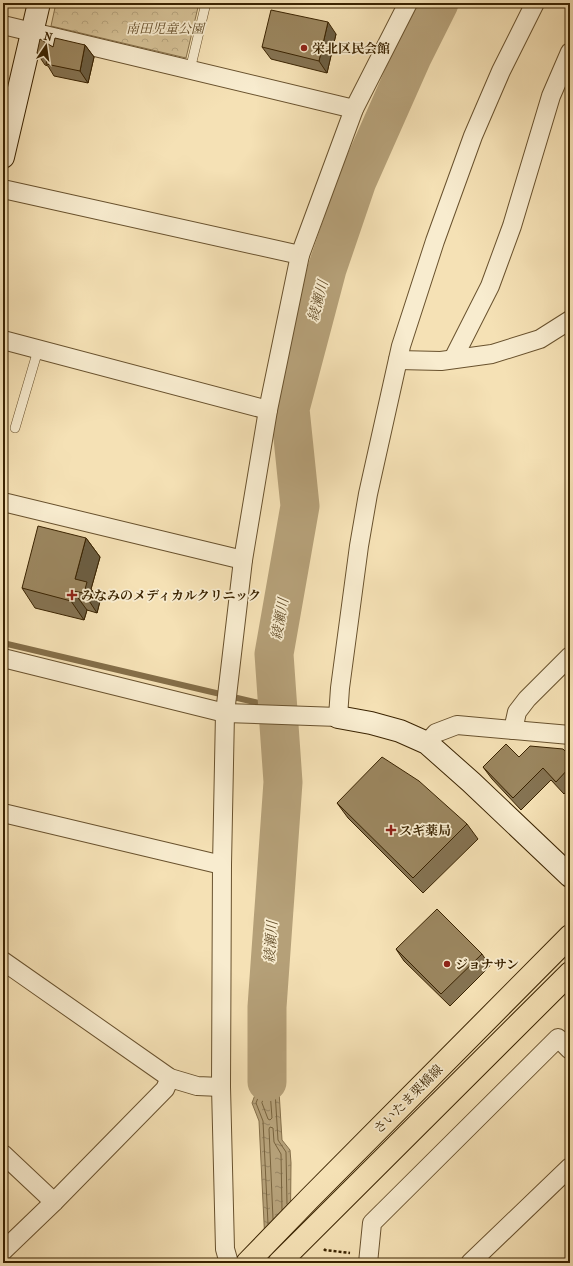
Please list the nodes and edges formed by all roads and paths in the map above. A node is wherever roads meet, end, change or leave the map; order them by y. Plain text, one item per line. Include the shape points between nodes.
1 (39, 3) edge
2 (206, 3) edge
3 (408, 3) edge
4 (535, 3) edge
5 (3, 25) edge
6 (32, 32) junction
7 (570, 52) edge
8 (190, 70) junction
9 (354, 109) junction
10 (3, 157) edge
11 (3, 189) edge
12 (300, 255) junction
13 (570, 320) edge
14 (3, 340) edge
15 (38, 350) junction
16 (453, 359) junction
17 (398, 360) junction
18 (268, 410) junction
19 (15, 428) dead end
20 (3, 502) edge
21 (243, 560) junction
22 (570, 656) edge
23 (3, 658) edge
24 (226, 713) junction
25 (338, 717) junction
26 (513, 730) junction
27 (570, 735) edge
28 (427, 743) junction
29 (3, 813) edge
30 (222, 865) junction
31 (570, 876) edge
32 (570, 936) edge
33 (3, 961) edge
34 (570, 973) edge
35 (570, 1050) edge
36 (170, 1078) junction
37 (221, 1087) junction
38 (3, 1154) edge
39 (570, 1167) edge
40 (54, 1202) junction
41 (316, 1240) junction
42 (3, 1251) edge
43 (352, 1254) dead end
44 (229, 1263) edge
45 (247, 1263) edge
46 (279, 1263) edge
47 (368, 1263) edge
48 (470, 1263) edge

1 - 6 street
2 - 8 lane
3 - 9 street
4 - 17 street via 501,71 473,136 435,241
5 - 6 street
6 - 8 street
6 - 10 street
7 - 16 street via 551,96 507,240 490,286
8 - 9 street
9 - 12 street
11 - 12 street
12 - 18 street
13 - 16 street via 540,339 492,354
14 - 15 street
15 - 18 street
15 - 19 lane
16 - 17 street
17 - 25 street via 359,546
18 - 21 street
20 - 21 street
21 - 24 street
22 - 26 street via 527,699 518,712
23 - 24 street
24 - 25 street
24 - 30 street
25 - 28 street via 400,731
26 - 27 street
26 - 28 street via 457,725 436,734
28 - 31 street
29 - 30 street
30 - 37 street
32 - 45 main road, さいたま栗橋線
33 - 36 street
34 - 41 main road, さいたま栗橋線
35 - 47 street via 558,1038 372,1223
36 - 37 street via 197,1086
36 - 40 street via 165,1089
37 - 44 street via 226,1249
38 - 40 street
39 - 48 street
40 - 42 street
41 - 43 path via 325,1250
41 - 46 main road, さいたま栗橋線

